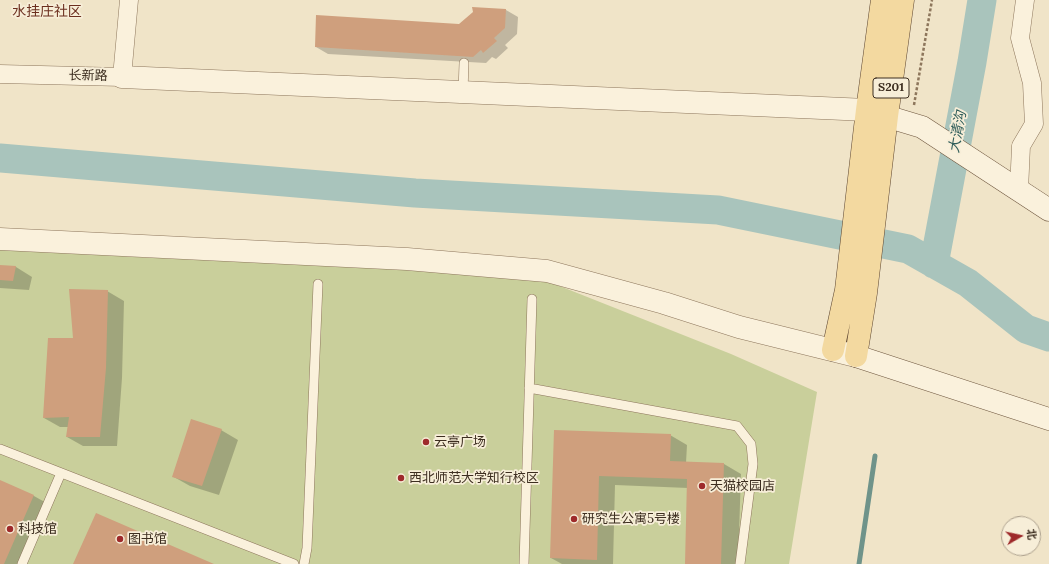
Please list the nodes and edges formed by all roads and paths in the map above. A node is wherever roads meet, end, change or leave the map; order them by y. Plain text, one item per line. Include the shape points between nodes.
1 (129, 0) edge
2 (882, 0) edge
3 (903, 0) edge
4 (932, 0) edge
5 (1025, 0) edge
6 (464, 63) dead end
7 (0, 74) edge
8 (122, 77) junction
9 (463, 92) junction
10 (877, 113) junction
11 (916, 125) junction
12 (1014, 187) junction
13 (1049, 210) edge
14 (0, 239) edge
15 (318, 284) dead end
16 (856, 291) junction
17 (532, 299) dead end
18 (833, 350) junction
19 (856, 356) junction
20 (529, 388) junction
21 (1049, 418) edge
22 (0, 449) edge
23 (61, 473) junction
24 (22, 564) edge
25 (294, 564) edge
26 (304, 564) edge
27 (524, 564) edge
28 (740, 564) edge

1 - 8 street, 长新路
2 - 10 main road, S201
3 - 10 main road, S201
4 - 11 path
5 - 12 street via 1020,38 1032,83 1034,124 1021,146
6 - 9 lane
7 - 8 street, 长新路
8 - 9 street
9 - 10 street
10 - 11 street
10 - 16 main road, S201
11 - 12 street
12 - 13 street
14 - 18 street via 407,259 547,271 664,303 739,327
15 - 26 lane
16 - 18 main road, S201
16 - 19 main road, S201
17 - 20 lane
18 - 19 street
19 - 21 street
20 - 27 lane
20 - 28 lane via 737,426 751,444 753,464
22 - 23 lane
23 - 24 lane
23 - 25 lane

